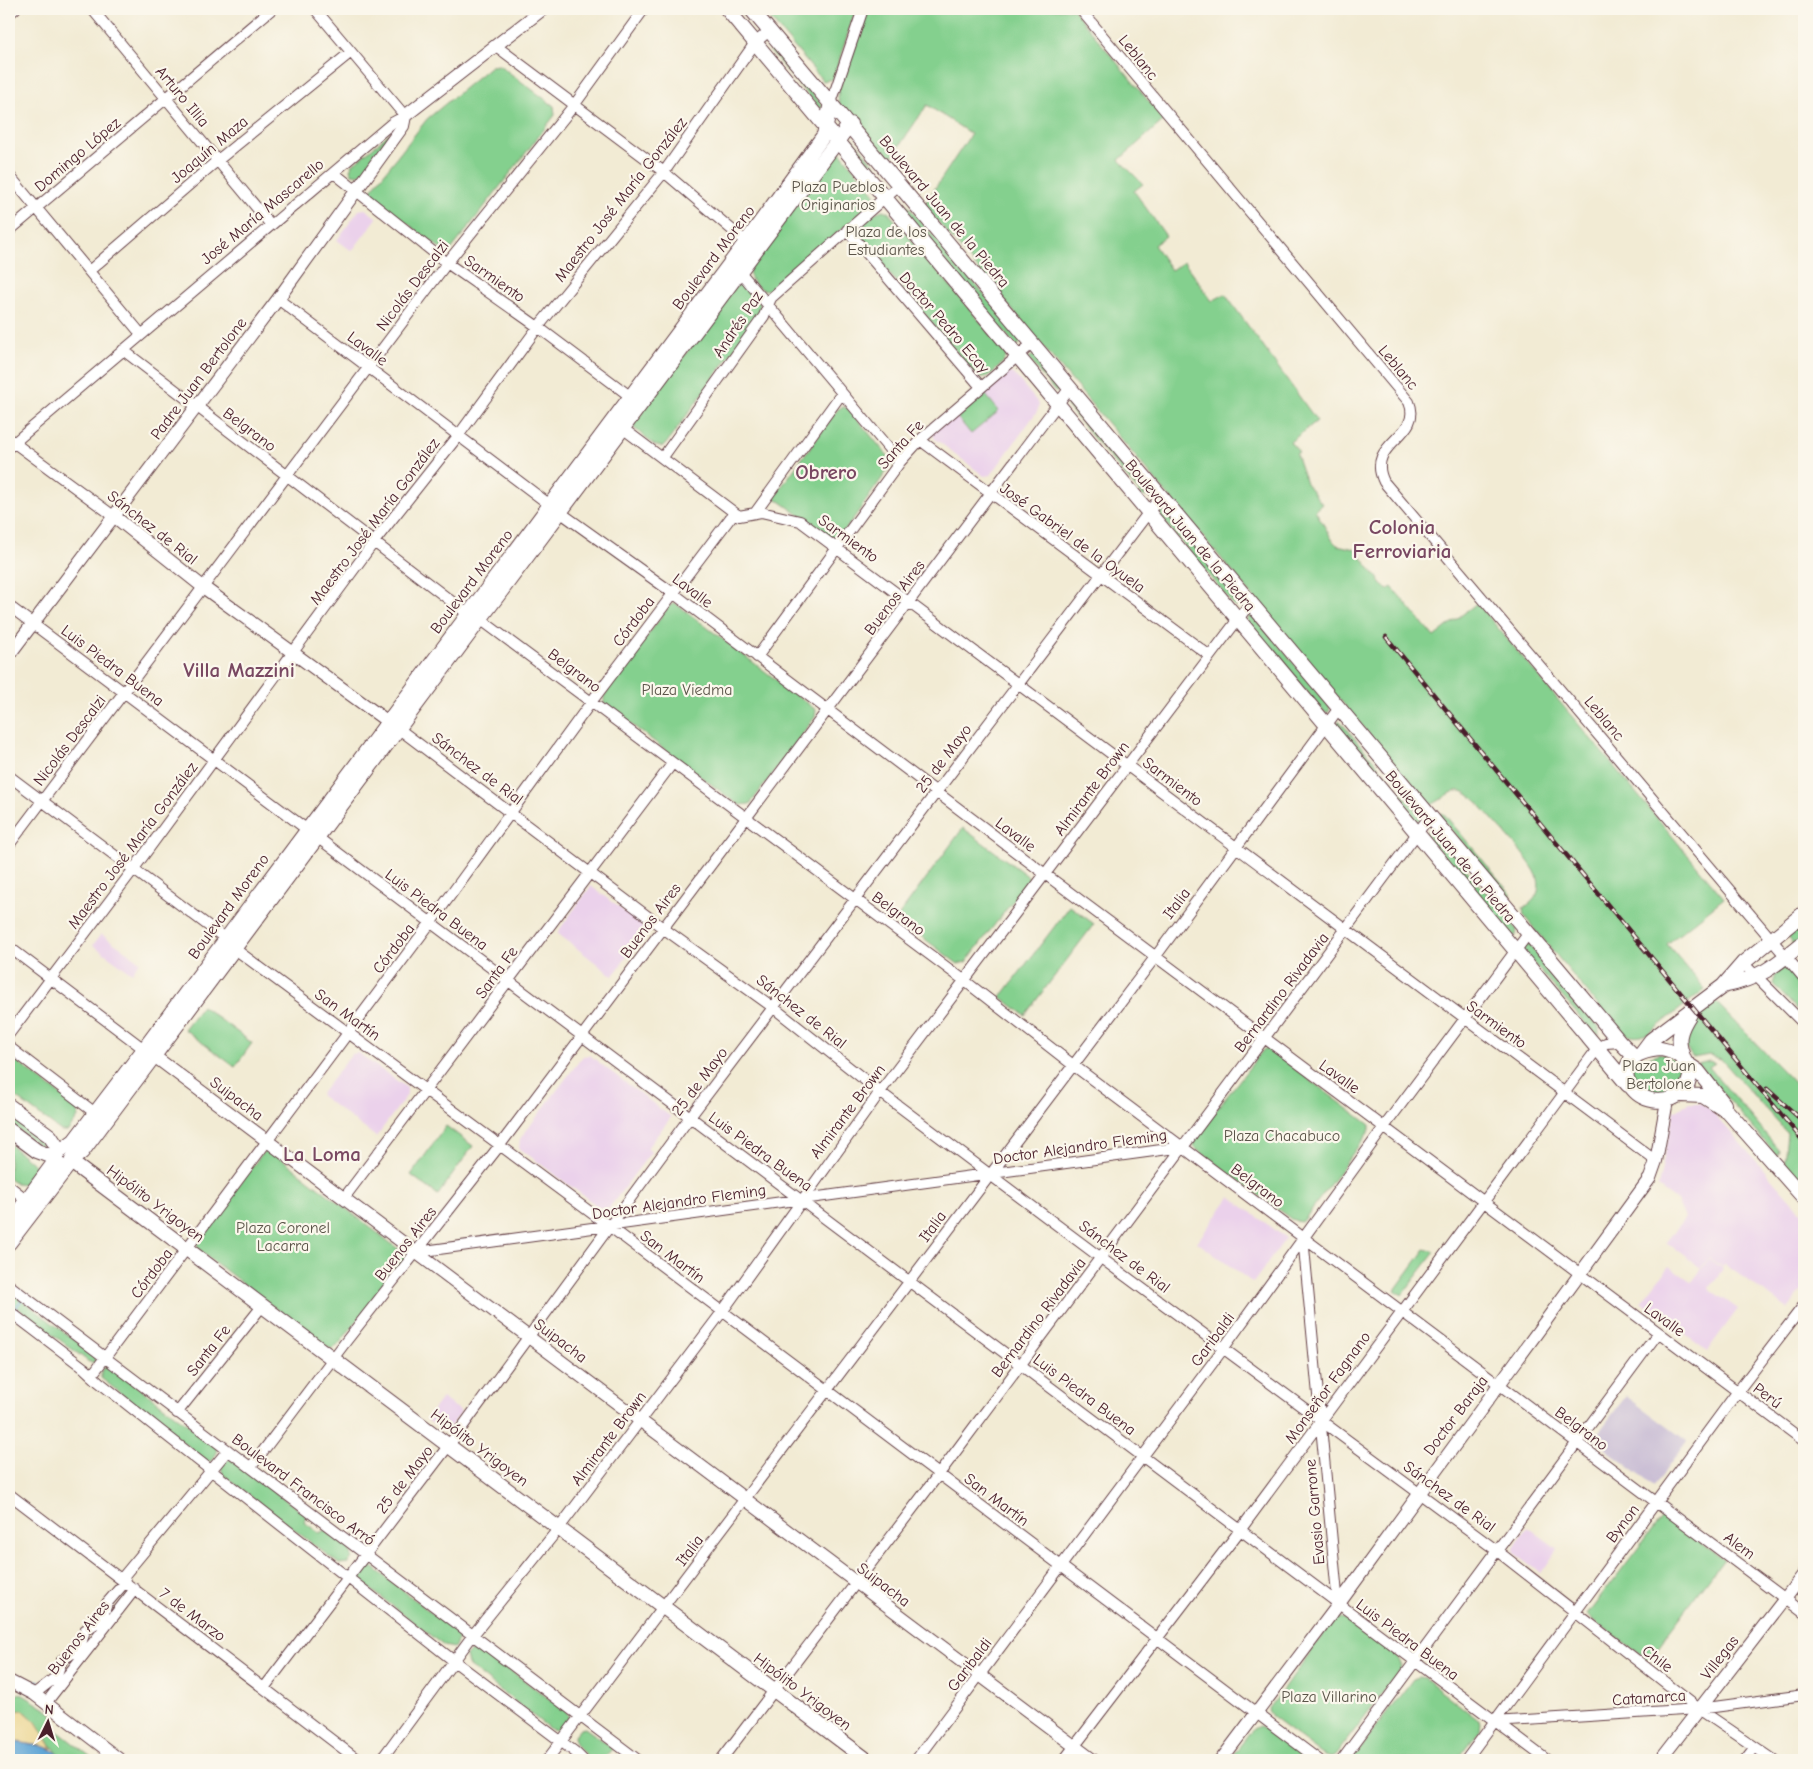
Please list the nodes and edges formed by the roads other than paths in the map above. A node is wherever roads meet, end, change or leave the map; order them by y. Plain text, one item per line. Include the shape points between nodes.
1 (15, 9) edge
2 (92, 9) edge
3 (272, 9) edge
4 (315, 9) edge
5 (542, 9) edge
6 (644, 9) edge
7 (727, 9) edge
8 (751, 9) edge
9 (863, 9) edge
10 (1080, 9) edge
11 (9, 14) edge
12 (769, 31) junction
13 (755, 43) junction
14 (496, 46) junction
15 (351, 52) junction
16 (166, 99) junction
17 (831, 103) junction
18 (575, 104) junction
19 (405, 116) junction
20 (850, 124) junction
21 (827, 129) junction
22 (838, 141) junction
23 (218, 160) junction
24 (664, 172) junction
25 (334, 173) junction
26 (9, 174) edge
27 (900, 184) junction
28 (356, 193) junction
29 (886, 198) junction
30 (36, 208) junction
31 (271, 225) junction
32 (847, 230) junction
33 (9, 231) edge
34 (751, 246) junction
35 (447, 263) junction
36 (735, 267) junction
37 (89, 271) junction
38 (278, 298) junction
39 (767, 304) junction
40 (538, 327) junction
41 (141, 334) junction
42 (1033, 343) junction
43 (123, 350) junction
44 (1018, 356) junction
45 (369, 367) junction
46 (981, 387) junction
47 (1069, 389) junction
48 (842, 393) junction
49 (636, 401) junction
50 (1058, 403) junction
51 (196, 407) junction
52 (618, 424) junction
53 (458, 436) junction
54 (920, 440) junction
55 (10, 443) edge
56 (663, 457) junction
57 (900, 462) junction
58 (287, 476) junction
59 (990, 494) junction
60 (1161, 496) junction
61 (555, 509) junction
62 (1149, 511) junction
63 (734, 513) junction
64 (755, 513) junction
65 (114, 517) junction
66 (374, 542) junction
67 (837, 548) junction
68 (1101, 576) junction
69 (203, 587) junction
70 (673, 593) junction
71 (910, 602) junction
72 (1251, 602) junction
73 (9, 606) edge
74 (474, 616) junction
75 (1238, 619) junction
76 (32, 624) junction
77 (294, 653) junction
78 (9, 655) edge
79 (1210, 656) junction
80 (757, 657) junction
81 (1018, 684) junction
82 (124, 691) junction
83 (592, 701) junction
84 (1339, 708) junction
85 (828, 709) junction
86 (393, 725) junction
87 (1326, 726) junction
88 (213, 761) junction
89 (672, 764) junction
90 (1127, 765) junction
91 (9, 776) edge
92 (936, 792) junction
93 (42, 801) junction
94 (510, 812) junction
95 (1430, 816) junction
96 (747, 818) junction
97 (1417, 833) junction
98 (312, 834) junction
99 (9, 845) edge
100 (1237, 847) junction
101 (134, 870) junction
102 (590, 872) junction
103 (1044, 874) junction
104 (856, 900) junction
105 (1804, 913) edge
106 (431, 922) junction
107 (663, 928) junction
108 (1346, 930) junction
109 (1528, 934) junction
110 (1772, 940) junction
111 (1804, 942) edge
112 (230, 944) junction
113 (9, 947) edge
114 (1515, 951) junction
115 (1156, 956) junction
116 (1786, 957) junction
117 (1743, 963) junction
118 (1757, 977) junction
119 (51, 978) junction
120 (1804, 978) edge
121 (965, 981) junction
122 (508, 982) junction
123 (1723, 986) junction
124 (774, 1008) junction
125 (1694, 1009) junction
126 (1464, 1019) junction
127 (1804, 1024) edge
128 (349, 1033) junction
129 (9, 1034) edge
130 (582, 1035) junction
131 (1265, 1039) junction
132 (1620, 1042) junction
133 (9, 1046) edge
134 (1597, 1049) junction
135 (149, 1053) junction
136 (1638, 1054) junction
137 (1686, 1062) junction
138 (1073, 1065) junction
139 (1628, 1084) junction
140 (427, 1091) junction
141 (880, 1092) junction
142 (1565, 1092) junction
143 (1680, 1095) junction
144 (1667, 1101) junction
145 (9, 1106) edge
146 (1728, 1112) junction
147 (101, 1117) junction
148 (690, 1117) junction
149 (1384, 1127) junction
150 (9, 1130) edge
151 (268, 1141) junction
152 (500, 1145) junction
153 (1183, 1148) junction
154 (63, 1158) junction
155 (1656, 1162) junction
156 (990, 1174) junction
157 (9, 1186) edge
158 (344, 1198) junction
159 (1804, 1198) edge
160 (801, 1199) junction
161 (31, 1203) junction
162 (1483, 1203) junction
163 (9, 1224) edge
164 (609, 1226) junction
165 (1303, 1238) junction
166 (9, 1243) edge
167 (188, 1249) junction
168 (417, 1252) junction
169 (1101, 1258) junction
170 (1580, 1275) junction
171 (910, 1281) junction
172 (9, 1285) edge
173 (263, 1305) junction
174 (1804, 1305) edge
175 (9, 1311) edge
176 (722, 1312) junction
177 (1402, 1312) junction
178 (1658, 1333) junction
179 (529, 1336) junction
180 (1223, 1349) junction
181 (105, 1358) junction
182 (333, 1360) junction
183 (1021, 1365) junction
184 (92, 1375) junction
185 (1498, 1384) junction
186 (828, 1391) junction
187 (1738, 1391) junction
188 (177, 1413) junction
189 (640, 1420) junction
190 (1321, 1420) junction
191 (1804, 1441) edge
192 (1577, 1443) junction
193 (449, 1445) junction
194 (228, 1450) junction
195 (1143, 1456) junction
196 (252, 1467) junction
197 (212, 1471) junction
198 (939, 1474) junction
199 (1418, 1493) junction
200 (9, 1494) edge
201 (746, 1499) junction
202 (1657, 1502) junction
203 (559, 1528) junction
204 (1241, 1529) junction
205 (1496, 1550) junction
206 (365, 1554) junction
207 (1061, 1566) junction
208 (1804, 1574) edge
209 (348, 1576) junction
210 (124, 1579) junction
211 (856, 1584) junction
212 (135, 1589) junction
213 (1785, 1599) junction
214 (1338, 1605) junction
215 (664, 1607) junction
216 (1574, 1611) junction
217 (1804, 1613) edge
218 (473, 1634) junction
219 (1158, 1638) junction
220 (454, 1661) junction
221 (1415, 1663) junction
222 (980, 1675) junction
223 (9, 1681) edge
224 (264, 1688) junction
225 (774, 1692) junction
226 (34, 1694) junction
227 (1804, 1695) edge
228 (46, 1703) junction
229 (1699, 1709) junction
230 (1256, 1714) junction
231 (582, 1716) junction
232 (1494, 1722) junction
233 (560, 1742) junction
234 (1074, 1746) junction
235 (1755, 1746) junction
236 (120, 1760) edge
237 (358, 1760) edge
238 (381, 1760) edge
239 (546, 1760) edge
240 (583, 1760) edge
241 (638, 1760) edge
242 (721, 1760) edge
243 (867, 1760) edge
244 (916, 1760) edge
245 (1064, 1760) edge
246 (1093, 1760) edge
247 (1222, 1760) edge
248 (1319, 1760) edge
249 (1342, 1760) edge
250 (1466, 1760) edge
251 (1547, 1760) edge
252 (1660, 1760) edge
253 (1745, 1760) edge
254 (1774, 1760) edge

1 - 11 street
2 - 16 street, Arturo Illia
3 - 16 street, Domingo López
4 - 15 street
5 - 14 street, José María Mascarello
6 - 18 street, Nicolás Descalzi
7 - 13 main road, Boulevard Juan de la Piedra
8 - 12 main road, Boulevard Juan de la Piedra
9 - 17 street, Boulevard Moreno
10 - 110 street, Leblanc via 1409,402 1413,418 1410,424 1392,442 1379,462 1384,482
12 - 13 street, Maestro José María González
12 - 17 main road, Boulevard Juan de la Piedra
13 - 21 main road, Boulevard Juan de la Piedra
13 - 24 street, Maestro José María González
14 - 18 street
14 - 19 street, José María Mascarello
15 - 19 street
15 - 23 street, Joaquín Maza
16 - 23 street, Arturo Illia
16 - 30 street, Domingo López
17 - 20 main road, Boulevard Juan de la Piedra
17 - 21 main road, Boulevard Moreno
18 - 24 street
18 - 35 street, Nicolás Descalzi
19 - 25 street, José María Mascarello via 392,123
19 - 28 street, Padre Juan Bertolone via 403,126
20 - 22 main road, Boulevard Moreno
20 - 27 main road, Boulevard Juan de la Piedra
21 - 22 main road, Boulevard Juan de la Piedra
21 - 34 main road, Boulevard Moreno
22 - 29 main road, Boulevard Juan de la Piedra
22 - 34 main road, Boulevard Moreno
23 - 31 street, Arturo Illia
23 - 37 street, Joaquín Maza
24 - 34 street
24 - 40 street, Maestro José María González
25 - 28 street, Sarmiento
25 - 31 street, José María Mascarello
26 - 30 street
27 - 29 street, Andrés Paz
27 - 42 main road, Boulevard Juan de la Piedra
28 - 35 street, Sarmiento
28 - 38 street, Padre Juan Bertolone
29 - 32 street, Andrés Paz
29 - 44 main road, Boulevard Juan de la Piedra
30 - 33 street, Domingo López
30 - 37 street
31 - 41 street, José María Mascarello
32 - 39 street, Andrés Paz
32 - 46 street, Doctor Pedro Ecay
34 - 36 main road, Boulevard Moreno
35 - 40 street, Sarmiento
35 - 45 street, Nicolás Descalzi
36 - 39 street
36 - 49 main road, Boulevard Moreno
37 - 41 street
38 - 45 street, Lavalle
38 - 51 street, Padre Juan Bertolone
39 - 48 street
39 - 56 street, Andrés Paz via 764,316
40 - 49 street, Sarmiento
40 - 53 street, Maestro José María González
41 - 43 street, José María Mascarello
42 - 44 street, Santa Fe
42 - 47 main road, Boulevard Juan de la Piedra
43 - 51 street, Belgrano
43 - 55 street, José María Mascarello
44 - 46 street, Santa Fe
44 - 50 main road, Boulevard Juan de la Piedra
45 - 53 street, Lavalle
45 - 58 street, Nicolás Descalzi
46 - 54 street, Santa Fe
47 - 50 street, Buenos Aires
47 - 60 main road, Boulevard Juan de la Piedra
48 - 57 street
48 - 64 street
49 - 52 main road, Boulevard Moreno
50 - 59 street, Buenos Aires
50 - 62 main road, Boulevard Juan de la Piedra
51 - 58 street, Belgrano
51 - 65 street, Padre Juan Bertolone
52 - 56 street
52 - 61 main road, Boulevard Moreno
53 - 61 street, Lavalle
53 - 66 street, Maestro José María González
54 - 57 street, Santa Fe
54 - 59 street, José Gabriel de la Oyuela
55 - 65 street, Sánchez de Rial
56 - 63 street
57 - 67 street, Santa Fe
58 - 66 street, Belgrano
58 - 69 street, Nicolás Descalzi
59 - 68 street, José Gabriel de la Oyuela
59 - 71 street, Buenos Aires
60 - 62 street, 25 de Mayo
60 - 72 main road, Boulevard Juan de la Piedra
61 - 70 street, Lavalle
61 - 74 main road, Boulevard Moreno
62 - 68 street, 25 de Mayo
62 - 75 main road, Boulevard Juan de la Piedra
63 - 64 street, Sarmiento via 739,516
63 - 70 street, Córdoba
64 - 67 street, Sarmiento via 793,518
65 - 69 street, Sánchez de Rial
65 - 76 street, Padre Juan Bertolone
66 - 74 street, Belgrano
66 - 77 street, Maestro José María González
67 - 71 street, Sarmiento
67 - 80 street, Santa Fe
68 - 79 street, José Gabriel de la Oyuela
68 - 81 street, 25 de Mayo
69 - 77 street, Sánchez de Rial
69 - 82 street, Nicolás Descalzi
70 - 80 street, Lavalle
70 - 83 street, Córdoba
71 - 81 street, Sarmiento
71 - 85 street, Buenos Aires
72 - 75 street, Almirante Brown
72 - 84 main road, Boulevard Juan de la Piedra
73 - 76 street, Luis Piedra Buena
74 - 83 street, Belgrano
74 - 86 main road, Boulevard Moreno
75 - 79 street, Almirante Brown
75 - 87 main road, Boulevard Juan de la Piedra
76 - 78 street, Padre Juan Bertolone
76 - 82 street, Luis Piedra Buena
77 - 86 street, Sánchez de Rial
77 - 88 street, Maestro José María González
79 - 90 street, Almirante Brown
80 - 85 street, Lavalle
81 - 90 street, Sarmiento
81 - 92 street, 25 de Mayo
82 - 88 street, Luis Piedra Buena
82 - 93 street, Nicolás Descalzi
83 - 89 street, Belgrano
83 - 94 street, Córdoba
84 - 87 street, Italia
84 - 95 main road, Boulevard Juan de la Piedra
85 - 92 street, Lavalle
85 - 96 street, Buenos Aires
86 - 94 street, Sánchez de Rial
86 - 98 main road, Boulevard Moreno
87 - 97 main road, Boulevard Juan de la Piedra
87 - 100 street, Italia
88 - 98 street, Luis Piedra Buena
88 - 101 street, Maestro José María González
89 - 96 street, Belgrano
89 - 102 street, Santa Fe
90 - 100 street, Sarmiento
90 - 103 street, Almirante Brown
91 - 93 street, San Martín
92 - 103 street, Lavalle
92 - 104 street, 25 de Mayo
93 - 99 street, Nicolás Descalzi
93 - 101 street, San Martín
94 - 102 street, Sánchez de Rial
94 - 106 street, Córdoba
95 - 97 street, Bernardino Rivadavia
95 - 109 main road, Boulevard Juan de la Piedra
96 - 104 street, Belgrano
96 - 107 street, Buenos Aires
97 - 108 street, Bernardino Rivadavia
97 - 114 main road, Boulevard Juan de la Piedra
98 - 106 street, Luis Piedra Buena
98 - 112 main road, Boulevard Moreno
100 - 108 street, Sarmiento
100 - 115 street, Italia
101 - 112 street, San Martín
101 - 119 street, Maestro José María González
102 - 107 street, Sánchez de Rial
102 - 122 street, Santa Fe
103 - 115 street, Lavalle
103 - 121 street, Almirante Brown
104 - 121 street, Belgrano
104 - 124 street, 25 de Mayo
105 - 110 main road
106 - 122 street, Luis Piedra Buena
106 - 128 street, Córdoba
107 - 124 street, Sánchez de Rial
107 - 130 street, Buenos Aires
108 - 126 street, Sarmiento
108 - 131 street, Bernardino Rivadavia
109 - 114 street, Garibaldi
109 - 132 main road, Boulevard Juan de la Piedra
110 - 116 street, Leblanc
110 - 117 main road
111 - 116 main road
112 - 128 street, San Martín
112 - 135 main road, Boulevard Moreno
113 - 119 street, Suipacha
114 - 126 street, Garibaldi
114 - 134 main road, Boulevard Juan de la Piedra
115 - 131 street, Lavalle
115 - 138 street, Italia
116 - 118 main road
116 - 120 street, Leblanc
117 - 118 street
117 - 123 main road
118 - 123 main road
118 - 127 street
119 - 129 street, Maestro José María González
119 - 135 street, Suipacha
121 - 138 street, Belgrano
121 - 141 street, Almirante Brown
122 - 130 street, Luis Piedra Buena
122 - 140 street, Santa Fe
123 - 125 main road
124 - 141 street, Sánchez de Rial
124 - 148 street, 25 de Mayo
125 - 136 main road via 1651,1040
125 - 137 main road via 1679,1035 1678,1043
126 - 142 street, Sarmiento
126 - 149 street, Garibaldi
128 - 140 street, San Martín
128 - 151 street, Córdoba
130 - 148 street, Luis Piedra Buena
130 - 152 street, Buenos Aires
131 - 149 street, Lavalle
131 - 153 street, Bernardino Rivadavia
132 - 134 street via 1606,1043
132 - 136 main road, Boulevard Juan de la Piedra
133 - 147 street
134 - 139 main road, Boulevard Juan de la Piedra
134 - 142 street, Monseñor Fagnano
135 - 147 main road, Boulevard Moreno
135 - 151 street, Suipacha
136 - 137 main road via 1660,1049 1676,1054
136 - 139 main road via 1627,1065
137 - 143 main road via 1692,1074 1690,1084
137 - 146 main road via 1698,1071
138 - 153 street, Belgrano
138 - 156 street, Italia
139 - 144 main road, Boulevard Juan de la Piedra via 1640,1096
140 - 152 street, San Martín
140 - 158 street, Santa Fe
141 - 156 street, Sánchez de Rial
141 - 160 street, Almirante Brown
142 - 155 street, Sarmiento
142 - 162 street, Monseñor Fagnano
143 - 144 main road
143 - 146 main road via 1703,1096
144 - 155 street, Doctor Baraja
145 - 154 main road, Hipólito Yrigoyen via 50,1136
146 - 159 main road
147 - 154 main road, Boulevard Moreno via 74,1141
148 - 160 street, Luis Piedra Buena
148 - 164 street, 25 de Mayo
149 - 162 street, Lavalle
149 - 165 street, Garibaldi
150 - 154 main road, Hipólito Yrigoyen via 37,1151
151 - 158 street, Suipacha
151 - 167 street, Córdoba
152 - 164 street, San Martín
152 - 168 street, Buenos Aires
153 - 156 street, Doctor Alejandro Fleming
153 - 165 street, Belgrano
153 - 169 street, Bernardino Rivadavia
154 - 161 main road, Boulevard Moreno
154 - 167 main road, Hipólito Yrigoyen
155 - 170 street, Doctor Baraja via 1650,1178
156 - 160 street, Doctor Alejandro Fleming
156 - 169 street, Sánchez de Rial
156 - 171 street, Italia
157 - 161 street
158 - 168 street, Suipacha
160 - 164 street, Doctor Alejandro Fleming
160 - 171 street, Luis Piedra Buena
160 - 176 street, Almirante Brown
161 - 163 main road, Boulevard Moreno
161 - 166 main road, Boulevard Moreno
162 - 170 street, Lavalle
162 - 177 street, Monseñor Fagnano
164 - 168 street, Doctor Alejandro Fleming
164 - 176 street, San Martín
164 - 179 street, 25 de Mayo
165 - 177 street, Belgrano
165 - 180 street, Garibaldi
165 - 190 street, Evasio Garrone
167 - 173 main road, Hipólito Yrigoyen
167 - 181 street, Córdoba
168 - 179 street, Suipacha
168 - 182 street, Buenos Aires
169 - 180 street, Sánchez de Rial
169 - 183 street, Bernardino Rivadavia
170 - 178 street, Lavalle
170 - 185 street, Doctor Baraja
171 - 183 street, Luis Piedra Buena
171 - 186 street, Italia
172 - 181 street, Boulevard Francisco Arró
173 - 182 main road, Hipólito Yrigoyen
173 - 188 street, Santa Fe
174 - 187 street, Bynon
175 - 184 street
176 - 186 street, San Martín
176 - 189 street, Almirante Brown
177 - 185 street, Belgrano
177 - 190 street, Monseñor Fagnano
178 - 187 street, Lavalle
178 - 192 street
179 - 189 street, Suipacha
179 - 193 street, 25 de Mayo
180 - 190 street, Sánchez de Rial
180 - 195 street, Garibaldi
181 - 184 street, Córdoba
181 - 188 street, Boulevard Francisco Arró
182 - 193 main road, Hipólito Yrigoyen
182 - 196 street, Buenos Aires
183 - 195 street, Luis Piedra Buena
183 - 198 street, Bernardino Rivadavia
184 - 197 street
185 - 192 street, Belgrano
185 - 199 street, Doctor Baraja
186 - 198 street, San Martín
186 - 201 street, Italia
187 - 191 street, Perú
187 - 202 street, Bynon
188 - 194 street, Boulevard Francisco Arró
189 - 201 street, Suipacha
189 - 203 street, Almirante Brown
190 - 199 street, Sánchez de Rial
190 - 204 street, Monseñor Fagnano
190 - 214 street, Evasio Garrone
192 - 202 street, Belgrano
192 - 205 street
193 - 203 main road, Hipólito Yrigoyen
193 - 206 street, 25 de Mayo
194 - 196 street, Boulevard Francisco Arró
194 - 197 street, Buenos Aires
195 - 204 street, Luis Piedra Buena
195 - 207 street, Garibaldi
196 - 206 street, Boulevard Francisco Arró
197 - 209 street
197 - 210 street, Buenos Aires
198 - 207 street, San Martín
198 - 211 street, Bernardino Rivadavia
199 - 205 street, Sánchez de Rial
199 - 214 street, Doctor Baraja
200 - 210 street, 7 de Marzo
201 - 211 street, Suipacha
201 - 215 street, Italia
202 - 213 street, Alem
202 - 216 street, Bynon
203 - 215 main road, Hipólito Yrigoyen
203 - 218 street, Almirante Brown
204 - 214 street, Luis Piedra Buena
204 - 219 street, Monseñor Fagnano
205 - 216 street, Sánchez de Rial
205 - 221 street
206 - 209 street, 25 de Mayo
206 - 218 street, Boulevard Francisco Arró
207 - 219 street, San Martín
207 - 222 street, Garibaldi
208 - 213 street, Villegas
209 - 220 street
209 - 224 street, 25 de Mayo
210 - 212 street, 7 de Marzo
210 - 226 street, Buenos Aires via 107,1603 102,1620 85,1630 80,1648 62,1660 56,1677
211 - 222 street, Suipacha
211 - 225 street, Bernardino Rivadavia
212 - 224 street, 7 de Marzo
212 - 228 street, Buenos Aires
213 - 217 street, Alem
213 - 229 street, Villegas
214 - 221 street, Luis Piedra Buena
214 - 230 street, Doctor Baraja
215 - 225 main road, Hipólito Yrigoyen
215 - 231 street, Italia
216 - 229 street, Chile
216 - 232 street, Bynon
218 - 220 street, Almirante Brown
218 - 231 street, Boulevard Francisco Arró
219 - 230 street, San Martín
219 - 234 street, Monseñor Fagnano
220 - 233 street
220 - 238 street, Almirante Brown
221 - 232 street, Luis Piedra Buena
221 - 249 street
222 - 234 street, Suipacha
222 - 244 street, Garibaldi
223 - 226 street
224 - 237 street, 7 de Marzo
225 - 242 street, Bernardino Rivadavia
225 - 243 main road, Hipólito Yrigoyen
226 - 228 street
227 - 229 street, Catamarca
228 - 236 street
229 - 232 street, Catamarca
229 - 235 street, Chile
229 - 252 street, Villegas
230 - 247 street, Doctor Baraja
230 - 248 street, San Martín
231 - 233 street, Italia
231 - 241 street, Boulevard Francisco Arró
232 - 250 street, Bynon
232 - 251 street, Luis Piedra Buena
233 - 239 street, Italia
233 - 240 street
234 - 245 street, Monseñor Fagnano
234 - 246 street, Suipacha
235 - 253 street
235 - 254 street, Chile

